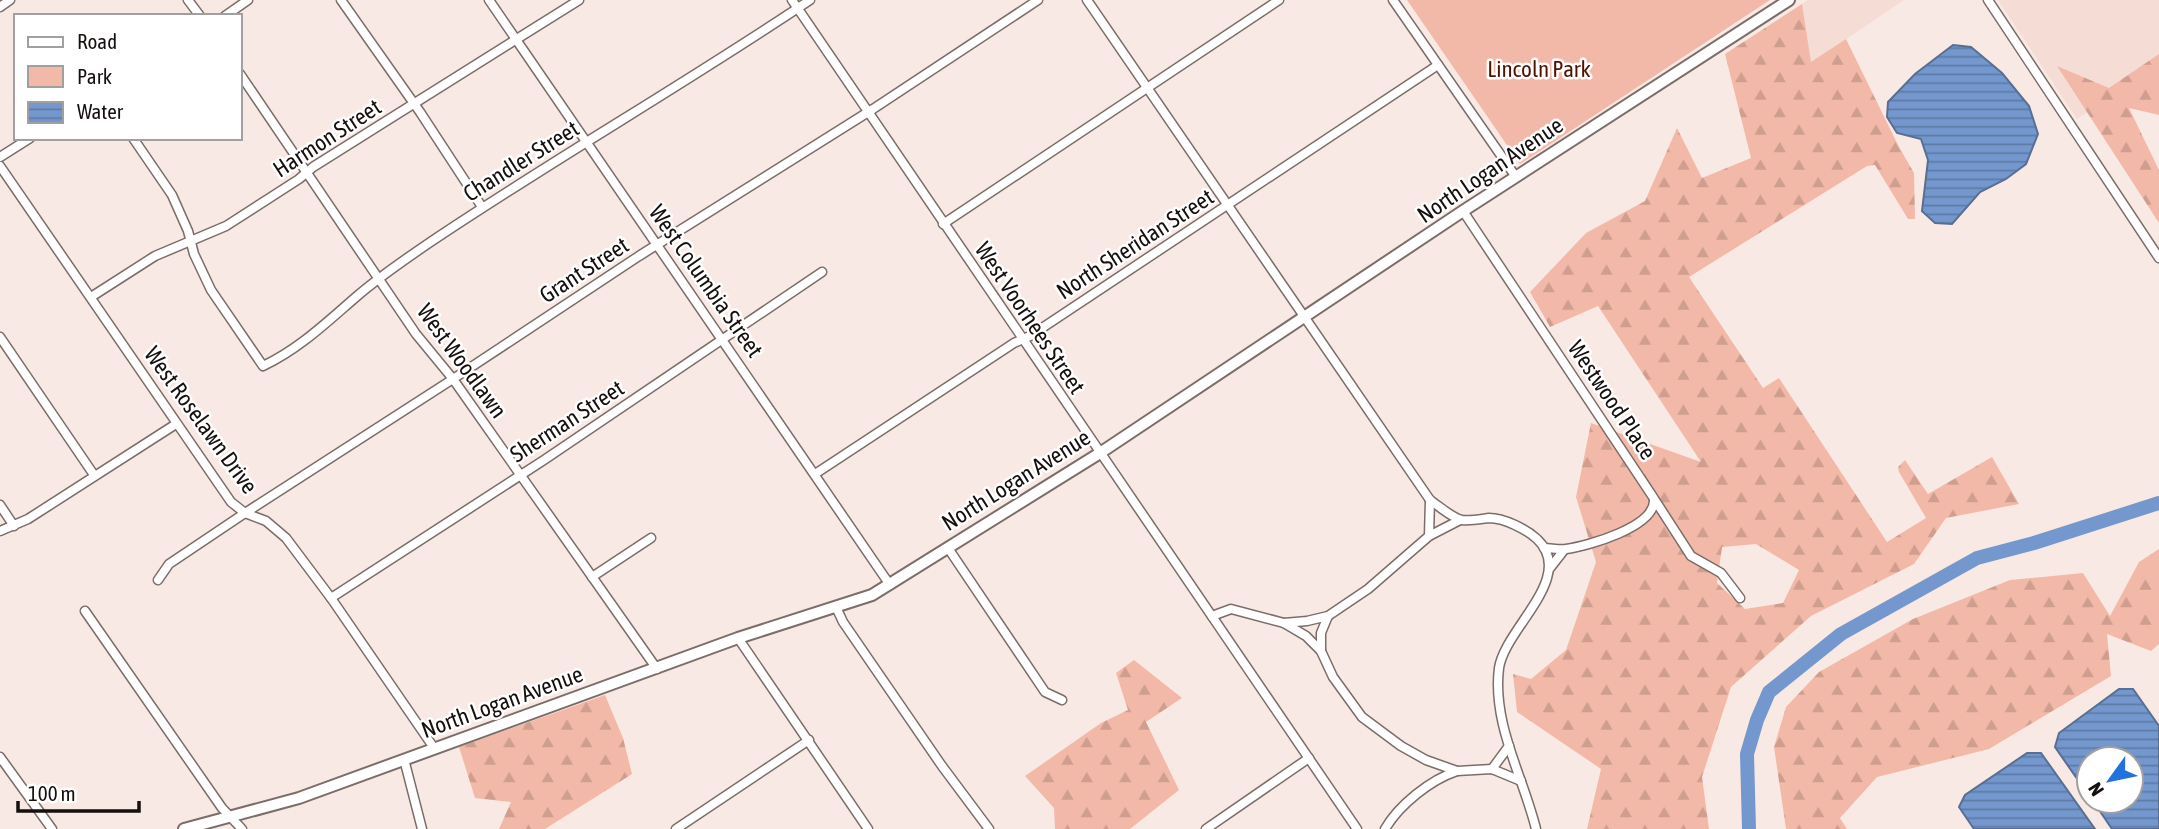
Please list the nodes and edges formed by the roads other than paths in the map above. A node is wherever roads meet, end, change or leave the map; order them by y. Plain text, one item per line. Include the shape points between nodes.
1 (10, 0) edge
2 (248, 0) edge
3 (341, 0) edge
4 (489, 0) edge
5 (579, 0) edge
6 (810, 0) edge
7 (1038, 0) edge
8 (1087, 0) edge
9 (1279, 0) edge
10 (1393, 0) edge
11 (1788, 0) edge
12 (1989, 0) edge
13 (794, 4) edge
14 (0, 7) edge
15 (228, 14) edge
16 (517, 40) junction
17 (1438, 65) junction
18 (242, 77) edge
19 (1148, 88) junction
20 (414, 104) junction
21 (867, 113) junction
22 (27, 140) edge
23 (134, 140) edge
24 (587, 142) junction
25 (0, 157) edge
26 (0, 166) edge
27 (307, 172) junction
28 (1516, 177) junction
29 (1229, 205) junction
30 (482, 207) junction
31 (1463, 211) junction
32 (943, 224) junction
33 (191, 241) junction
34 (657, 245) junction
35 (2159, 258) edge
36 (822, 272) dead end
37 (379, 279) junction
38 (91, 297) junction
39 (1306, 317) junction
40 (0, 337) edge
41 (722, 338) junction
42 (1022, 340) junction
43 (453, 379) junction
44 (176, 424) junction
45 (1100, 453) junction
46 (815, 474) junction
47 (94, 475) junction
48 (520, 475) junction
49 (1430, 500) junction
50 (1654, 500) junction
51 (0, 505) edge
52 (245, 513) junction
53 (1460, 520) junction
54 (14, 526) junction
55 (0, 531) edge
56 (1429, 536) junction
57 (651, 538) dead end
58 (948, 548) junction
59 (1544, 548) junction
60 (1564, 550) junction
61 (1550, 568) junction
62 (592, 577) junction
63 (158, 580) dead end
64 (890, 584) junction
65 (331, 598) junction
66 (1740, 598) dead end
67 (836, 607) junction
68 (85, 611) dead end
69 (1212, 616) junction
70 (1328, 616) junction
71 (1284, 623) junction
72 (738, 638) junction
73 (1321, 651) junction
74 (657, 669) junction
75 (1062, 699) dead end
76 (808, 740) junction
77 (1508, 746) junction
78 (434, 748) junction
79 (0, 757) edge
80 (1309, 758) junction
81 (404, 759) junction
82 (1492, 769) junction
83 (1457, 771) junction
84 (1521, 781) junction
85 (231, 817) junction
86 (52, 829) edge
87 (184, 829) edge
88 (242, 829) edge
89 (422, 829) edge
90 (676, 829) edge
91 (868, 829) edge
92 (989, 829) edge
93 (1206, 829) edge
94 (1357, 829) edge
95 (1385, 829) edge
96 (1536, 829) edge

1 - 14 street
2 - 15 street
3 - 20 street
4 - 16 street, West Columbia Street
5 - 16 street, Harmon Street
6 - 13 street, Chandler Street
7 - 21 street, Grant Street
8 - 19 street
9 - 19 street
10 - 17 street
11 - 28 street, North Logan Avenue
12 - 35 street
13 - 21 street, West Voorhees Street
13 - 24 street, Chandler Street
16 - 20 street, Harmon Street
16 - 24 street, West Columbia Street
17 - 28 street
17 - 29 street, North Sheridan Street
18 - 27 street, West Woodlawn
19 - 29 street
19 - 32 street
20 - 27 street, Harmon Street
20 - 30 street
21 - 32 street, West Voorhees Street
21 - 34 street, Grant Street
22 - 25 street
23 - 33 street via 172,195
24 - 30 street, Chandler Street
24 - 34 street, West Columbia Street
26 - 38 street, West Roselawn Drive
27 - 33 street, Harmon Street via 226,226
27 - 37 street, West Woodlawn
28 - 31 street, North Logan Avenue
29 - 39 street
29 - 42 street, North Sheridan Street
30 - 37 street, Chandler Street
31 - 39 street, North Logan Avenue
31 - 50 street, Westwood Place
32 - 42 street, West Voorhees Street
33 - 37 street, Chandler Street via 211,290 263,366 316,332
33 - 38 street, Harmon Street via 155,256
34 - 41 street, West Columbia Street
34 - 43 street, Grant Street
36 - 41 street, Sherman Street
37 - 43 street, West Woodlawn
38 - 44 street, West Roselawn Drive
39 - 45 street, North Logan Avenue
39 - 49 street
40 - 47 street
41 - 46 street, West Columbia Street
41 - 48 street, Sherman Street
42 - 45 street, West Voorhees Street
42 - 46 street, North Sheridan Street
43 - 48 street, West Woodlawn
43 - 52 street, Grant Street
44 - 47 street
44 - 52 street, West Roselawn Drive via 231,502
45 - 58 street, North Logan Avenue
45 - 69 street, West Voorhees Street
46 - 64 street, West Columbia Street
47 - 54 street
48 - 62 street, West Woodlawn
48 - 65 street, Sherman Street
49 - 53 street
49 - 56 street
50 - 60 street via 1648,515 1618,535
50 - 66 street, Westwood Place via 1691,556 1721,573
51 - 54 street
52 - 63 street, Grant Street via 169,564
52 - 65 street, West Roselawn Drive via 266,521 286,538
53 - 56 street
53 - 59 street via 1493,518 1525,530
54 - 55 street
56 - 70 street via 1368,589
57 - 62 street
58 - 64 street, North Logan Avenue
58 - 75 street via 1045,692
59 - 60 street
59 - 61 street
60 - 61 street
61 - 77 street via 1545,588 1511,638 1499,666 1499,706
62 - 74 street, West Woodlawn
64 - 67 street, North Logan Avenue
65 - 78 street, West Roselawn Drive
67 - 72 street, North Logan Avenue
67 - 92 street
68 - 85 street
69 - 71 street via 1231,609
69 - 80 street, West Voorhees Street
70 - 71 street
70 - 73 street via 1321,633
71 - 73 street
72 - 74 street, North Logan Avenue
72 - 76 street
73 - 83 street via 1333,677 1362,717 1401,746
74 - 78 street, North Logan Avenue
76 - 90 street
76 - 91 street
77 - 82 street
77 - 84 street
78 - 81 street, North Logan Avenue
79 - 86 street
80 - 93 street
80 - 94 street, West Voorhees Street
81 - 85 street, North Logan Avenue via 299,798
81 - 89 street
82 - 83 street
82 - 84 street
83 - 95 street via 1424,789 1394,814
84 - 96 street
85 - 87 street, North Logan Avenue
85 - 88 street

